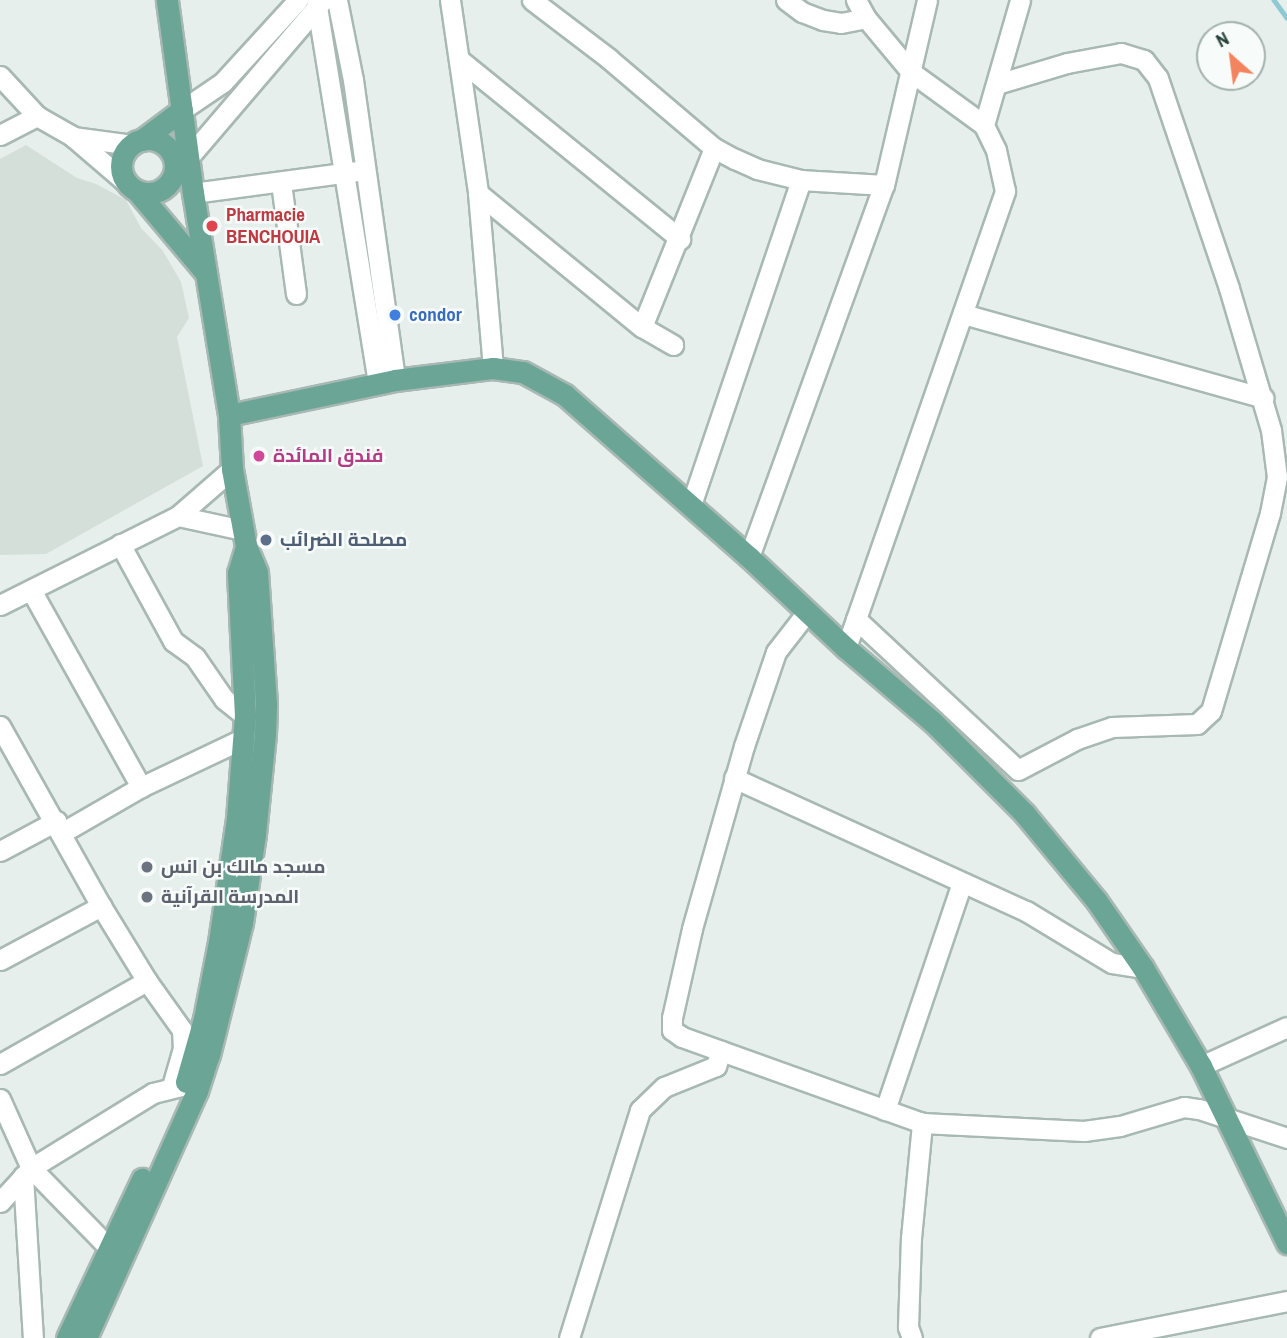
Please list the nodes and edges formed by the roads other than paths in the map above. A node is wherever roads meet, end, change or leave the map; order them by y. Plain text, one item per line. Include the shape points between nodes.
1 (167, 0) edge
2 (337, 0) edge
3 (450, 0) edge
4 (532, 0) edge
5 (786, 0) edge
6 (856, 0) edge
7 (927, 0) edge
8 (1020, 0) edge
9 (313, 1) edge
10 (866, 18) junction
11 (460, 60) junction
12 (911, 72) junction
13 (0, 76) edge
14 (223, 82) junction
15 (997, 84) junction
16 (233, 108) junction
17 (182, 110) junction
18 (37, 117) junction
19 (984, 125) junction
20 (0, 135) edge
21 (72, 136) junction
22 (137, 142) junction
23 (714, 148) junction
24 (181, 166) junction
25 (356, 172) junction
26 (801, 180) junction
27 (281, 183) junction
28 (884, 185) junction
29 (133, 188) junction
30 (193, 193) junction
31 (478, 193) junction
32 (680, 239) junction
33 (205, 272) junction
34 (296, 294) dead end
35 (962, 314) junction
36 (642, 327) junction
37 (673, 345) dead end
38 (493, 368) junction
39 (386, 382) junction
40 (1263, 398) junction
41 (229, 415) junction
42 (232, 469) junction
43 (691, 505) junction
44 (178, 516) junction
45 (245, 538) junction
46 (120, 544) junction
47 (749, 557) junction
48 (31, 590) junction
49 (0, 605) edge
50 (807, 612) junction
51 (856, 619) junction
52 (846, 648) junction
53 (244, 727) junction
54 (2, 735) edge
55 (734, 778) junction
56 (141, 787) junction
57 (59, 826) junction
58 (0, 851) edge
59 (239, 876) junction
60 (962, 883) junction
61 (101, 906) junction
62 (0, 960) edge
63 (1143, 968) junction
64 (147, 981) junction
65 (1285, 1033) edge
66 (721, 1051) junction
67 (0, 1064) edge
68 (1201, 1066) junction
69 (178, 1086) junction
70 (0, 1099) edge
71 (886, 1110) junction
72 (1228, 1118) junction
73 (922, 1123) junction
74 (1287, 1138) edge
75 (27, 1172) junction
76 (0, 1202) edge
77 (1287, 1243) edge
78 (108, 1247) junction
79 (1287, 1301) edge
80 (1197, 1329) edge
81 (33, 1338) edge
82 (67, 1338) edge
83 (86, 1338) edge
84 (569, 1338) edge
85 (912, 1338) edge
86 (1100, 1338) edge

1 - 17 main road
2 - 25 street via 353,80
3 - 11 street
4 - 23 street
5 - 10 street via 823,20 841,23
6 - 10 street
7 - 12 street
8 - 15 street
9 - 14 street
9 - 16 street
9 - 25 street
10 - 12 street
11 - 31 street
11 - 32 street
12 - 19 street
12 - 28 street
13 - 18 street
14 - 16 street
14 - 17 street
15 - 19 street
15 - 40 street via 1121,52 1144,60 1158,78 1167,103
16 - 24 street
17 - 22 main road
17 - 24 main road
18 - 20 street
18 - 21 street
19 - 35 street via 996,150 1005,191
21 - 22 street
21 - 29 street
22 - 24 main road via 161,142
22 - 29 main road via 122,160 121,169
23 - 26 street via 757,169
23 - 32 street
24 - 29 main road via 163,189 145,193
24 - 30 main road
25 - 27 street
25 - 39 street
26 - 28 street
26 - 43 street
27 - 30 street
27 - 34 street
28 - 47 street
29 - 33 main road
30 - 33 main road
31 - 36 street
31 - 38 street
32 - 36 street
33 - 41 main road
35 - 40 street
35 - 51 street
36 - 37 street
38 - 39 main road
38 - 43 main road via 531,375 565,395
39 - 41 main road
40 - 51 street via 1276,455 1270,513 1211,711 1197,724 1112,727 1077,739 1018,770
41 - 42 main road
42 - 44 street
42 - 45 main road
43 - 47 main road
44 - 45 street
44 - 46 street
45 - 53 main road via 238,573
45 - 59 main road via 257,572 266,704
46 - 48 street
46 - 53 street via 173,641 195,657
47 - 50 main road
48 - 49 street
48 - 56 street
50 - 52 main road
50 - 55 street via 776,652
51 - 52 street
52 - 63 main road via 933,722 1024,813 1096,900
53 - 56 street
53 - 59 main road
54 - 57 street
55 - 60 street
55 - 66 street via 671,1025 682,1037
56 - 57 street
57 - 58 street
57 - 61 street
59 - 69 main road via 204,1019
59 - 83 main road via 228,989 197,1091
60 - 63 street via 1026,911 1112,963
60 - 71 street
61 - 62 street
61 - 64 street
63 - 68 main road
64 - 67 street
64 - 69 street via 184,1035
65 - 68 street
66 - 71 street
66 - 84 street via 716,1066 664,1087 640,1110
68 - 72 main road
69 - 75 street via 127,1107
69 - 78 main road
70 - 75 street
71 - 73 street
72 - 73 street via 1184,1107 1120,1126 1084,1131
72 - 74 street
72 - 77 main road
73 - 85 street via 911,1238 908,1327
75 - 76 street
75 - 78 street
75 - 81 street
78 - 82 main road
79 - 80 street
80 - 86 street

